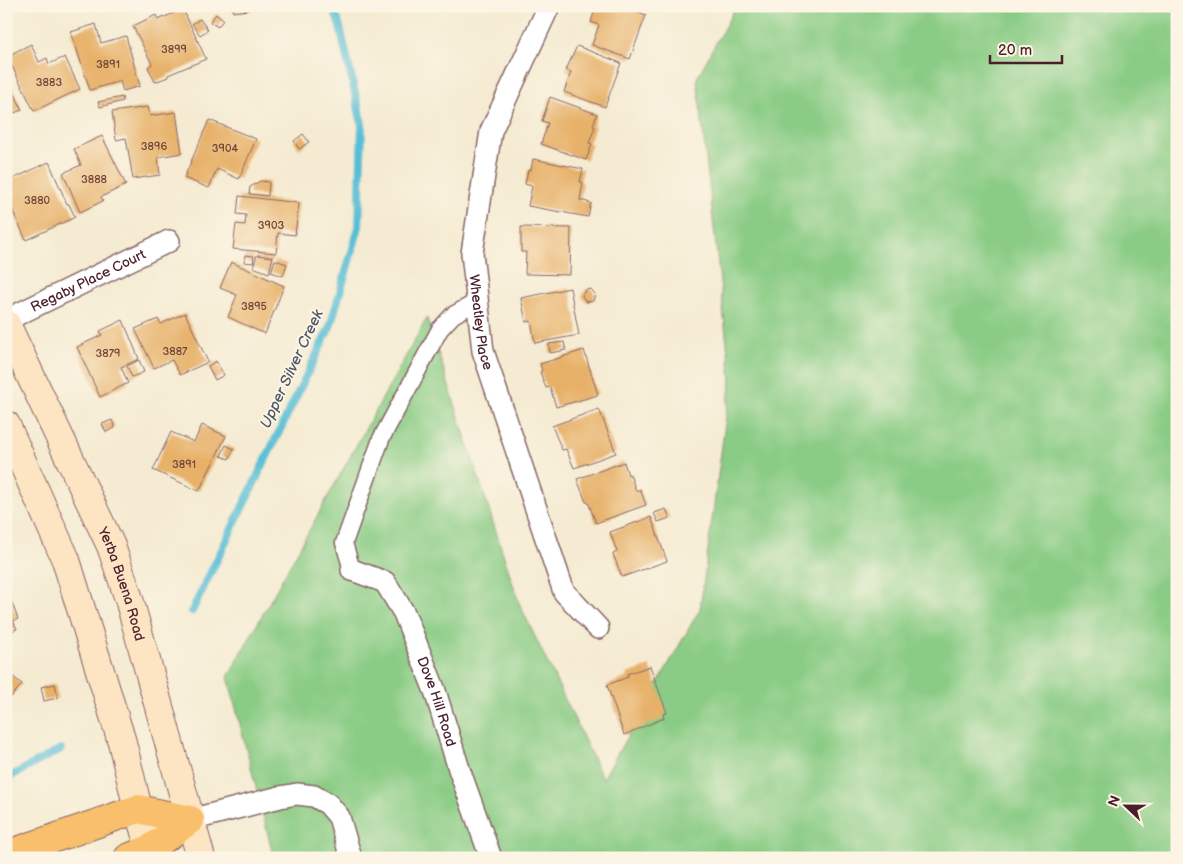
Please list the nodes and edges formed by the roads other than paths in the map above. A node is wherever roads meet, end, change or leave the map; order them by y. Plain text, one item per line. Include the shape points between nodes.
1 (549, 6) edge
2 (169, 241) dead end
3 (478, 301) junction
4 (6, 320) edge
5 (6, 324) edge
6 (6, 425) edge
7 (352, 570) joint
8 (598, 628) dead end
9 (138, 809) junction
10 (190, 820) junction
11 (6, 855) edge
12 (144, 855) edge
13 (201, 858) edge
14 (351, 858) edge
15 (492, 858) edge

1 - 3 street, Wheatley Place via 491,131 472,253
2 - 4 street, Regaby Place Court
3 - 7 street via 453,315 440,329 381,439 344,542
3 - 8 street, Wheatley Place via 483,351 564,592
5 - 10 main road, Yerba Buena Road via 111,546 129,599
6 - 9 main road via 66,560 122,742
7 - 15 street, Dove Hill Road via 385,582 404,613 435,691
9 - 10 highway
9 - 11 highway
9 - 12 main road
10 - 12 highway
10 - 13 main road, Yerba Buena Road
10 - 14 street via 280,797 314,796 328,804 339,817

